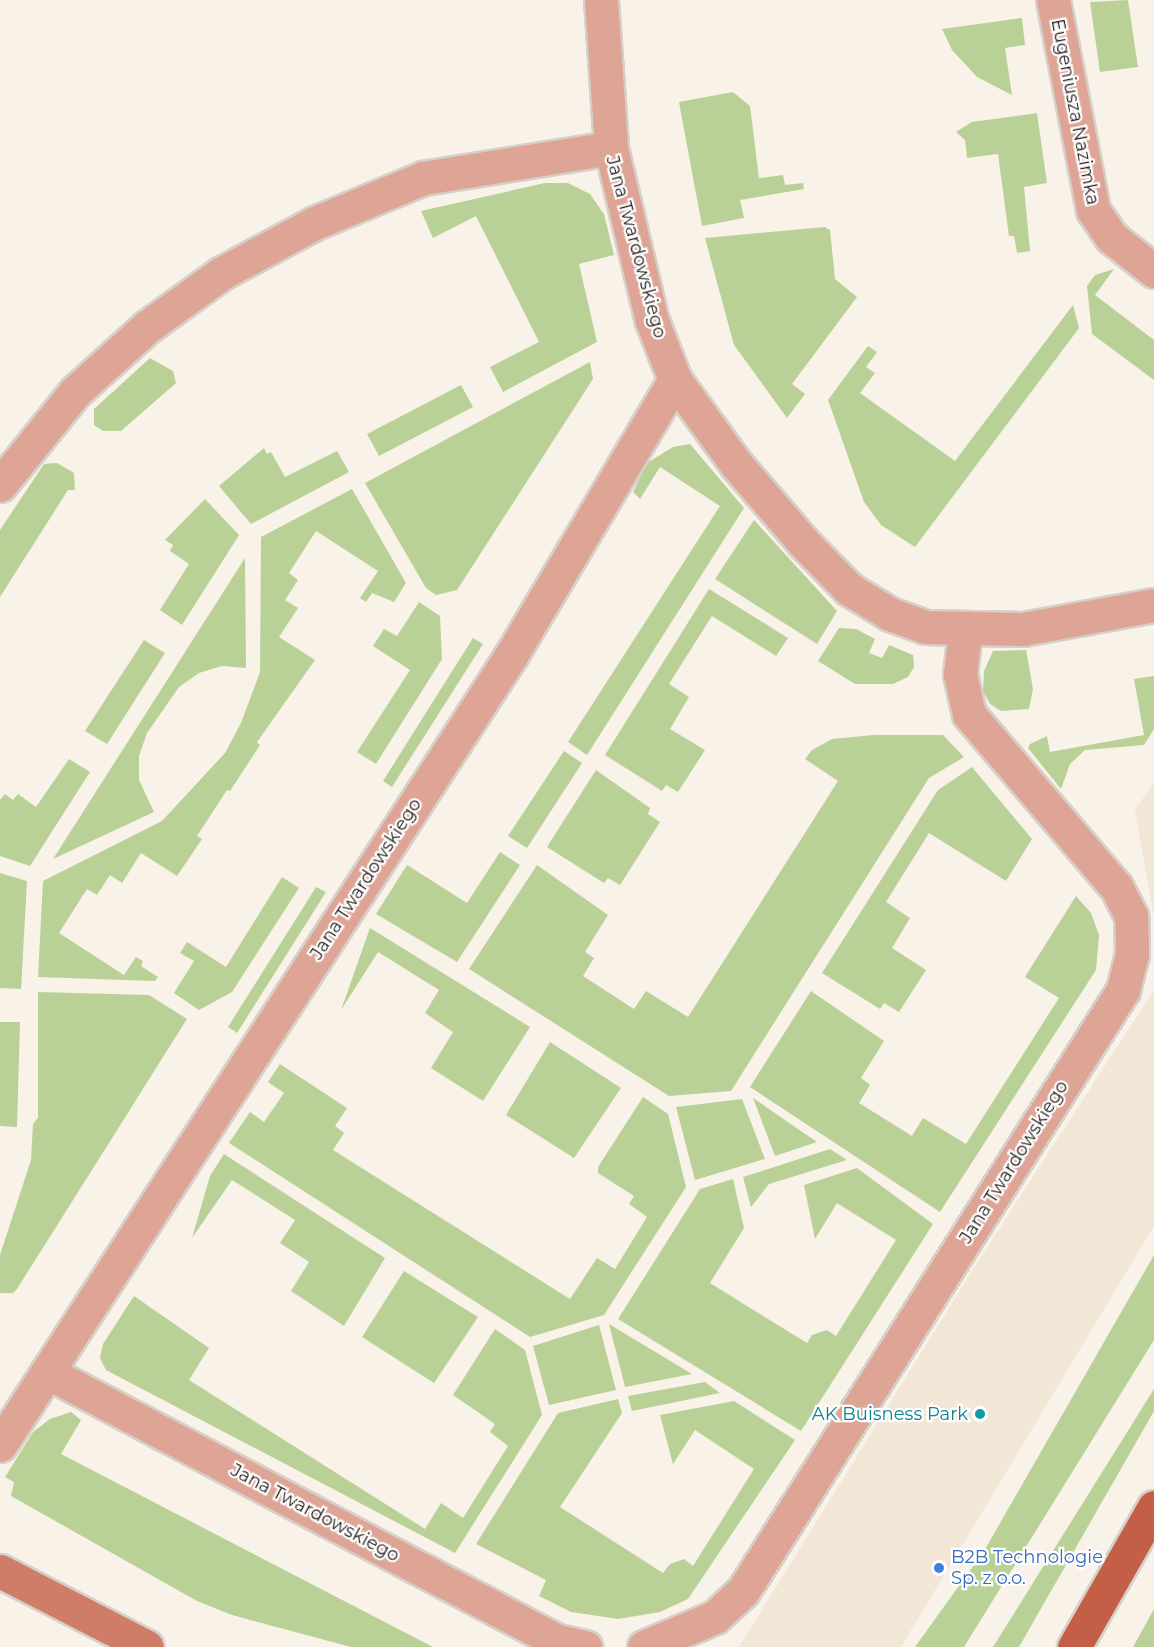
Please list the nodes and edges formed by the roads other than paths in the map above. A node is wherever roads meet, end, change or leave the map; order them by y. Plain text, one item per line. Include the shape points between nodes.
1 (601, 0) edge
2 (1053, 0) edge
3 (611, 148) junction
4 (1154, 271) edge
5 (675, 380) junction
6 (0, 485) edge
7 (1154, 605) edge
8 (965, 631) junction
9 (47, 1372) junction
10 (0, 1445) edge
11 (1154, 1508) edge
12 (0, 1571) edge
13 (147, 1647) edge
14 (585, 1647) edge
15 (644, 1647) edge
16 (1074, 1647) edge

1 - 3 street
2 - 4 street, Eugeniusza Nazimka via 1093,210 1111,237
3 - 5 street, Jana Twardowskiego via 623,186 647,302
3 - 6 street, Jana Twardowskiego via 423,178 315,223 222,273 147,327 75,392
5 - 8 street, Jana Twardowskiego via 736,464 849,589 890,614 925,627
5 - 9 street, Jana Twardowskiego via 512,654
7 - 8 street, Jana Twardowskiego via 1023,629
8 - 15 street, Jana Twardowskiego via 960,674 969,714 1116,887 1131,916 1132,955 1123,990 743,1591 715,1617
9 - 10 street, Jana Twardowskiego
9 - 14 street, Jana Twardowskiego via 557,1641
11 - 16 main road
12 - 13 street

